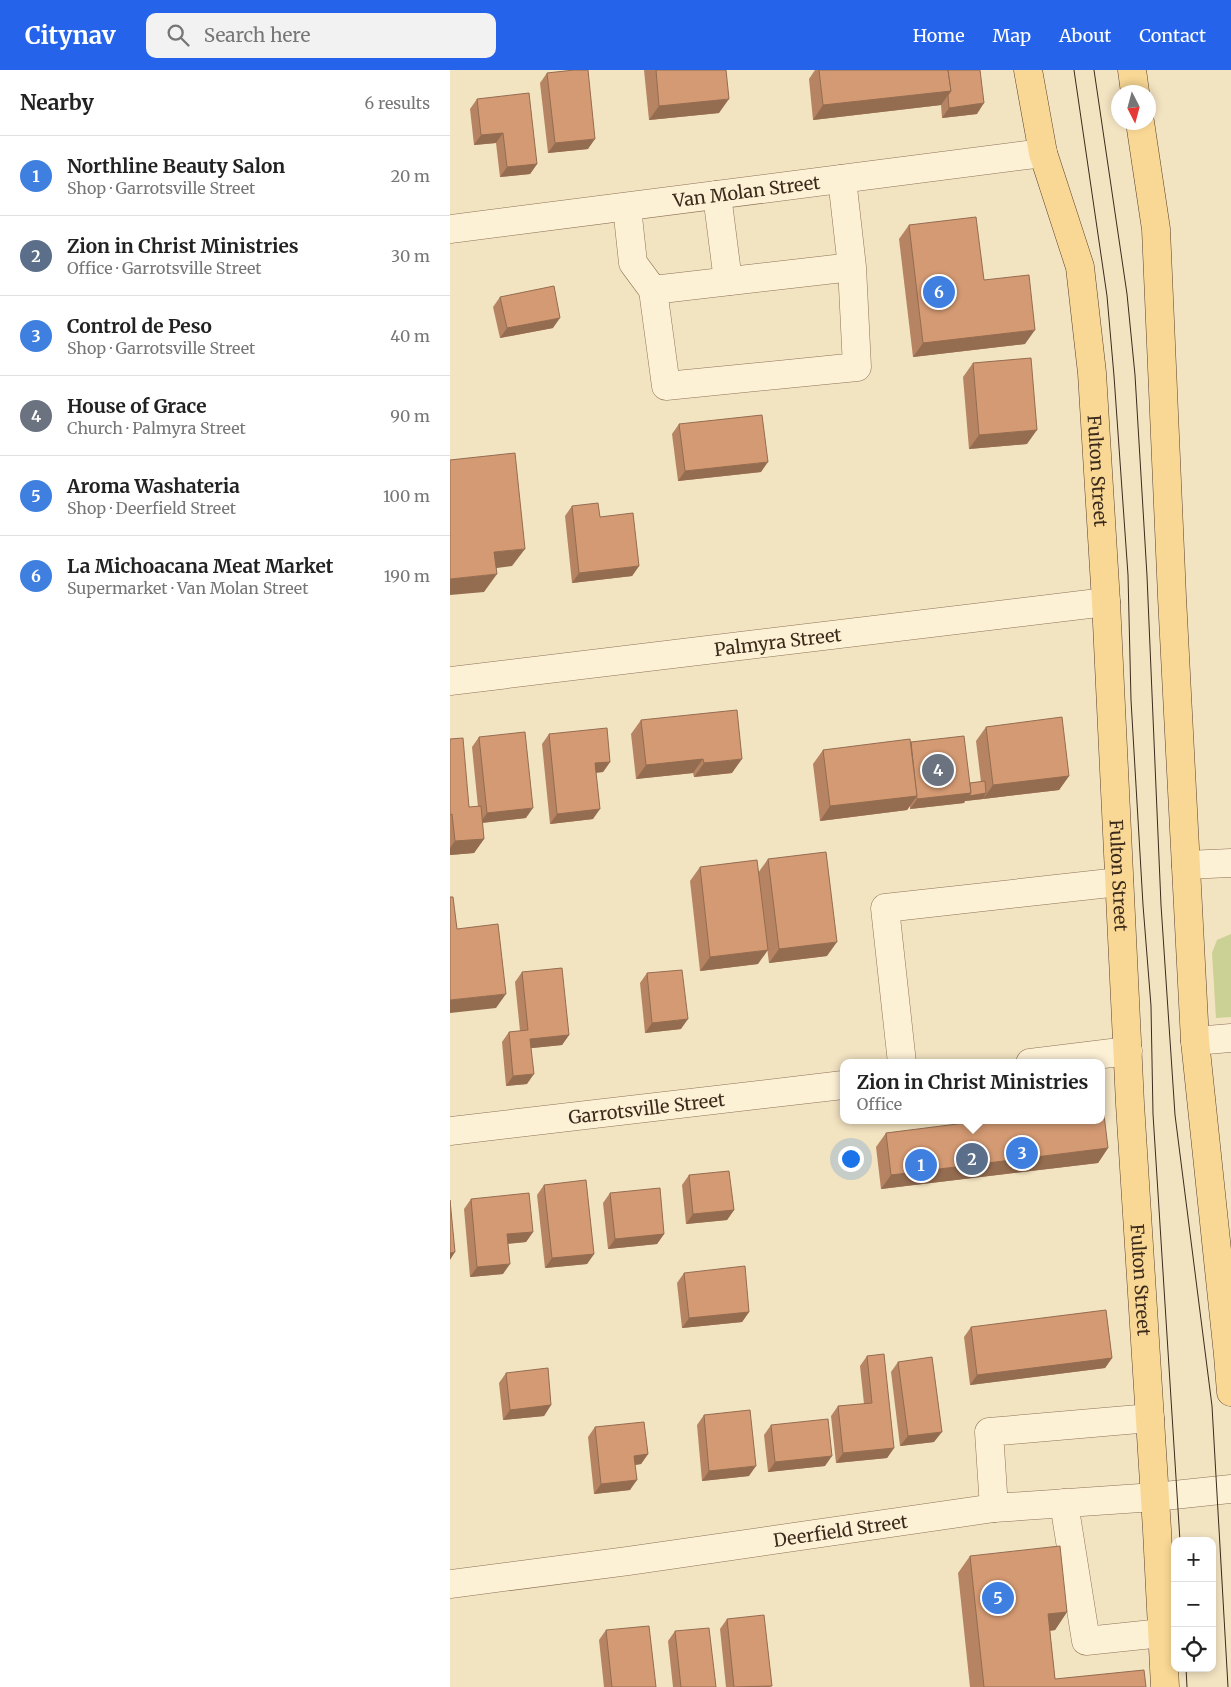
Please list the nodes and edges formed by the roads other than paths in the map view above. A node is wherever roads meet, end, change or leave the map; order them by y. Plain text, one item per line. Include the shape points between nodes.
1 (1028, 70) edge
2 (1132, 70) edge
3 (1135, 85) edge
4 (1141, 130) edge
5 (1043, 153) junction
6 (842, 179) junction
7 (717, 196) junction
8 (627, 207) junction
9 (450, 229) edge
10 (852, 267) junction
11 (728, 281) junction
12 (653, 290) junction
13 (1106, 602) junction
14 (450, 681) edge
15 (1231, 863) edge
16 (1186, 865) junction
17 (1119, 882) junction
18 (1231, 1038) edge
19 (1194, 1041) junction
20 (1128, 1051) junction
21 (902, 1059) edge
22 (1063, 1059) edge
23 (840, 1085) edge
24 (450, 1131) edge
25 (1231, 1392) edge
26 (1150, 1418) junction
27 (1231, 1489) edge
28 (1155, 1496) junction
29 (1064, 1503) junction
30 (994, 1508) junction
31 (450, 1584) edge
32 (1162, 1633) junction
33 (1165, 1687) edge

1 - 5 main road, Fulton Street
2 - 3 main road
4 - 16 main road via 1156,229
5 - 6 street, Van Molan Street
5 - 13 main road, Fulton Street via 1080,267 1092,373
6 - 7 street, Van Molan Street
6 - 10 street
7 - 8 street, Van Molan Street
7 - 11 street
8 - 9 street, Van Molan Street
8 - 12 street via 633,263
10 - 11 street
10 - 12 street via 857,366 666,386
11 - 12 street
13 - 14 street, Palmyra Street
13 - 17 main road, Fulton Street
15 - 16 street
16 - 19 main road
17 - 20 main road, Fulton Street
17 - 21 street via 884,908
18 - 19 street
19 - 25 main road
20 - 22 street
20 - 26 main road, Fulton Street
23 - 24 street, Garrotsville Street
26 - 28 main road, Fulton Street
26 - 30 street via 988,1432
27 - 28 street, Deerfield Street
28 - 29 street, Deerfield Street
28 - 32 main road, Fulton Street
29 - 30 street, Deerfield Street
29 - 32 street via 1086,1640
30 - 31 street, Deerfield Street via 628,1562
32 - 33 main road, Fulton Street

